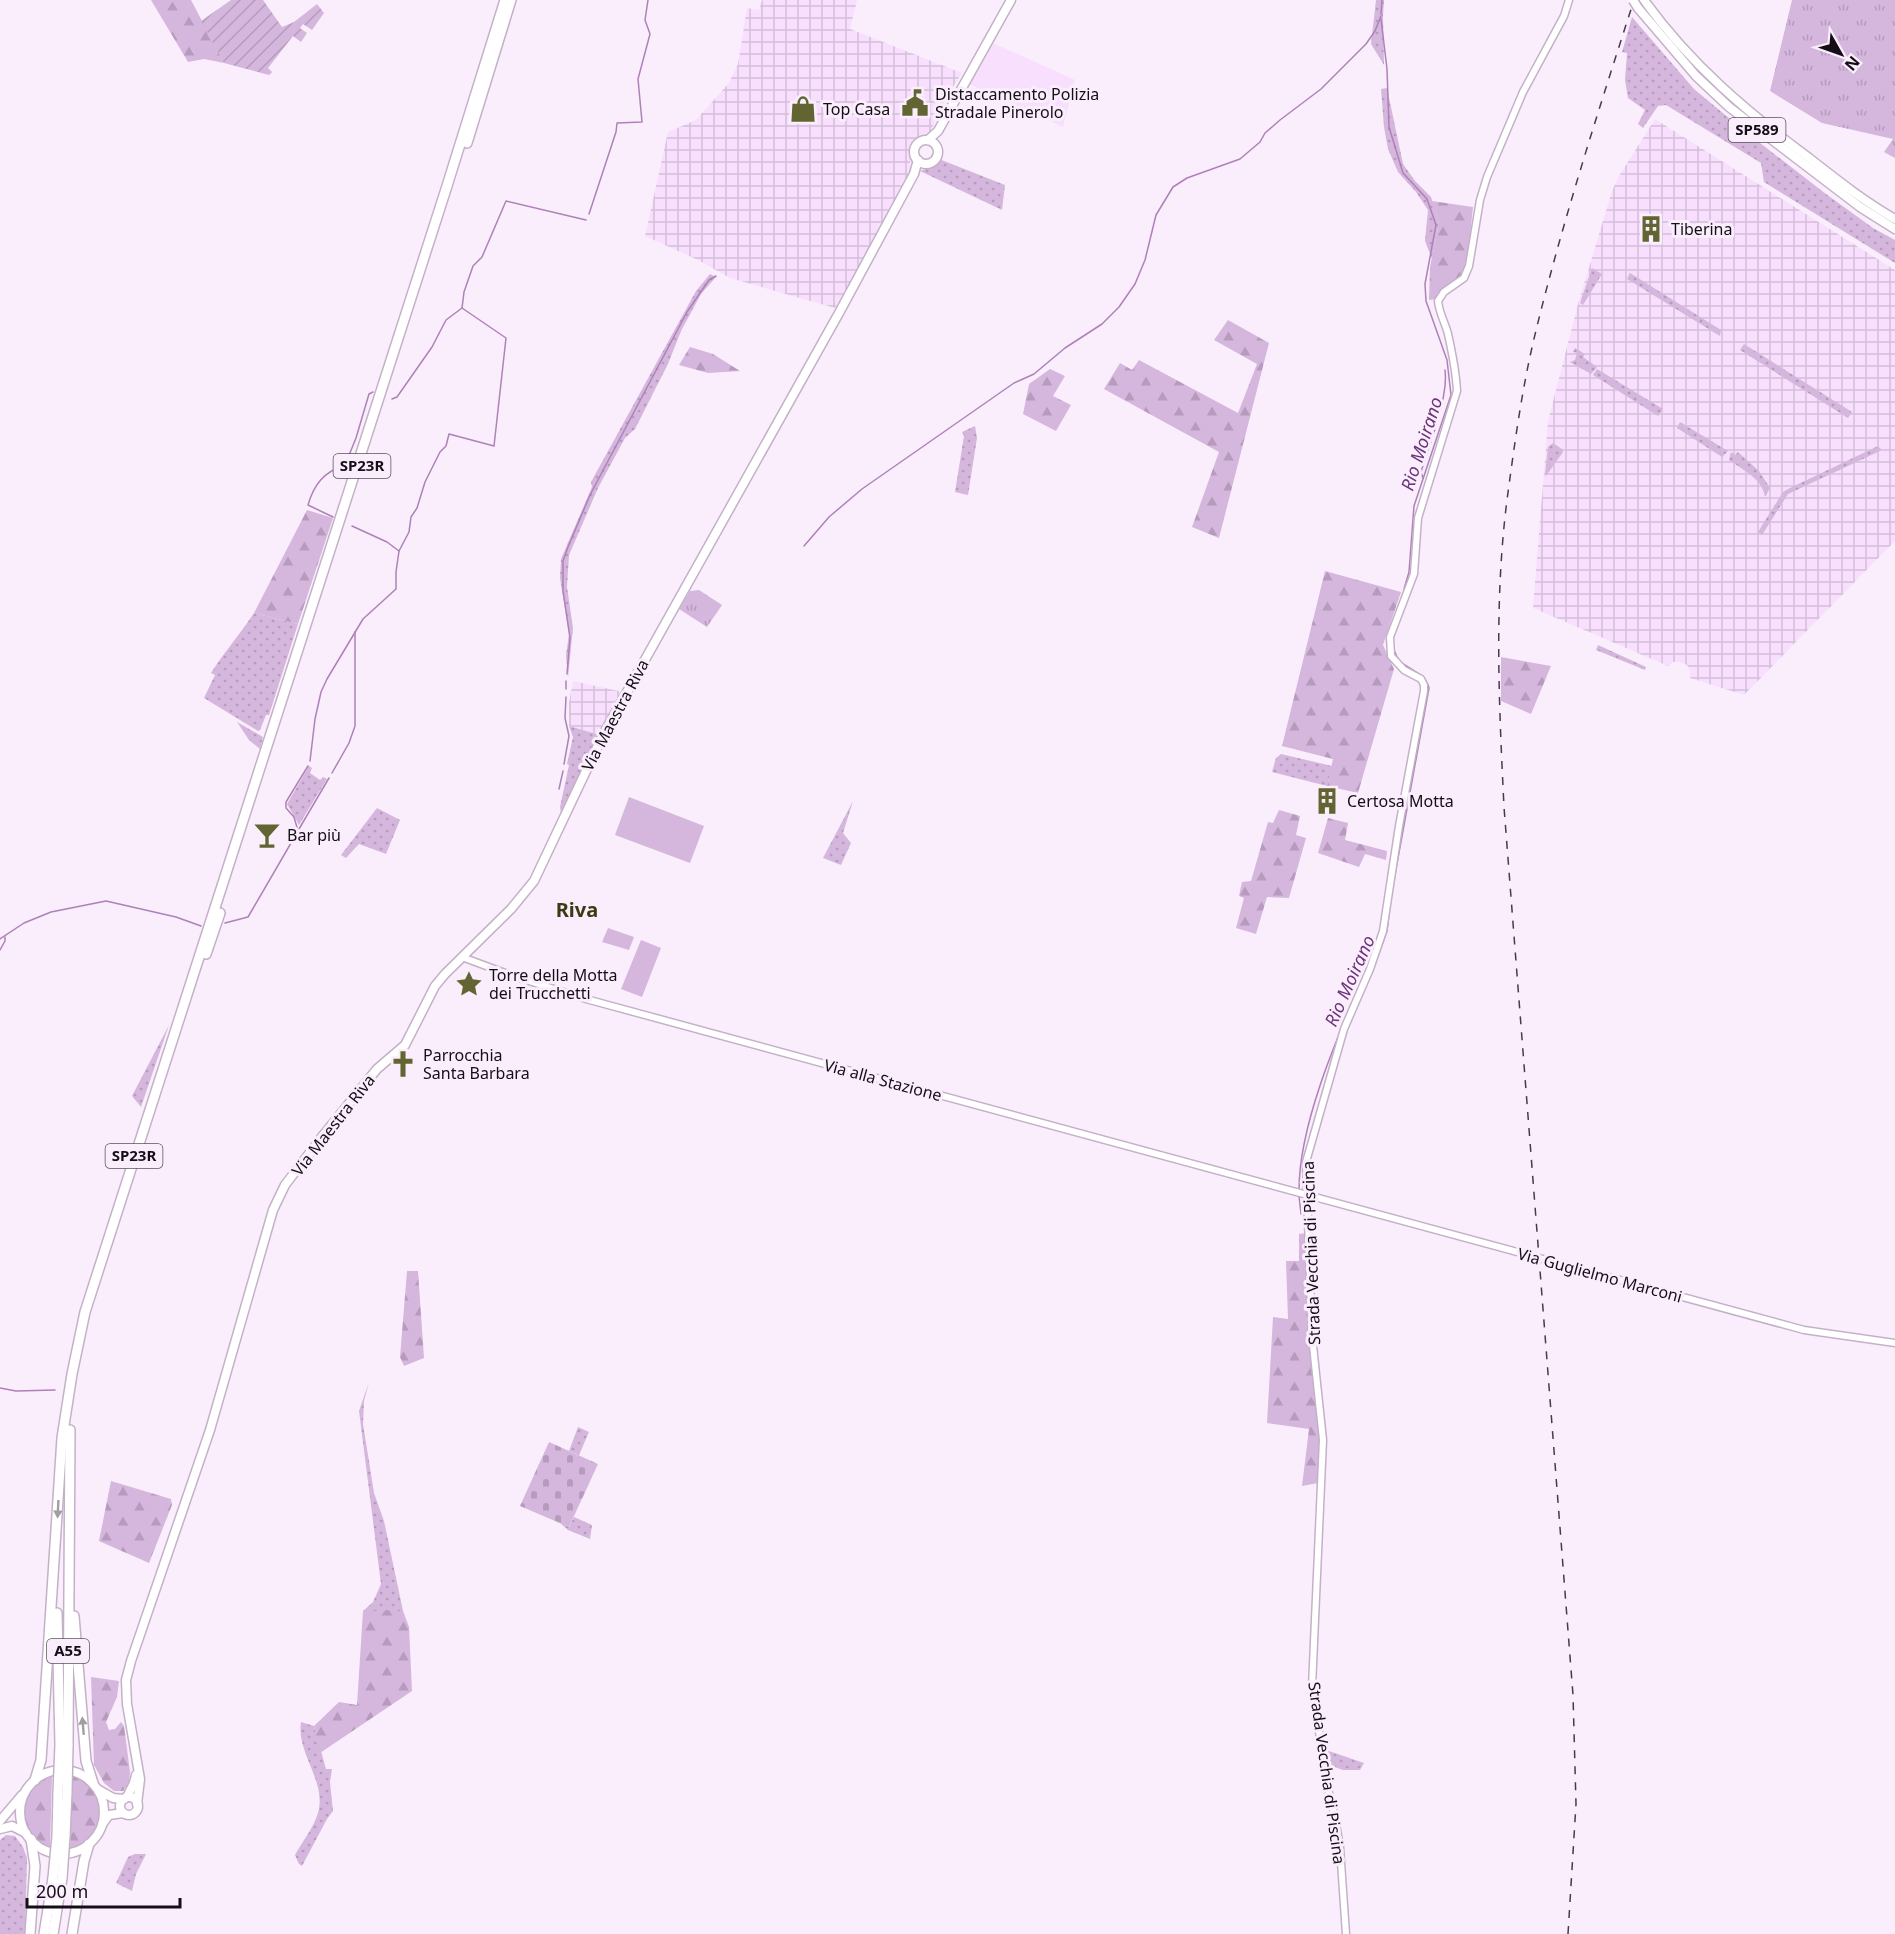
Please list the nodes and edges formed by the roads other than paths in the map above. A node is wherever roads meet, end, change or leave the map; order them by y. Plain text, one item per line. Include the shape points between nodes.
1 (505, 0) edge
2 (511, 0) edge
3 (1011, 0) edge
4 (1569, 0) edge
5 (1633, 0) edge
6 (1644, 0) edge
7 (932, 143) junction
8 (921, 162) junction
9 (454, 174) junction
10 (1895, 219) edge
11 (1895, 229) edge
12 (262, 767) junction
13 (462, 957) junction
14 (1307, 1195) junction
15 (1895, 1343) edge
16 (69, 1555) junction
17 (56, 1557) junction
18 (64, 1745) junction
19 (137, 1768) junction
20 (35, 1780) junction
21 (95, 1786) junction
22 (28, 1788) junction
23 (125, 1798) junction
24 (137, 1804) junction
25 (123, 1813) junction
26 (0, 1821) edge
27 (102, 1823) junction
28 (0, 1829) edge
29 (28, 1836) junction
30 (88, 1844) junction
31 (57, 1878) junction
32 (30, 1934) edge
33 (44, 1934) edge
34 (53, 1934) edge
35 (72, 1934) edge
36 (1346, 1934) edge

1 - 9 highway, SP23R
2 - 9 highway, SP23R
3 - 7 main road
4 - 14 street, Strada Vecchia di Piscina via 1523,92 1487,177 1464,278 1438,301 1457,391 1418,518 1414,574 1390,637 1391,656 1404,670 1421,679 1424,691 1383,931 1344,1029 1312,1137 1306,1162
5 - 11 main road, SP589, bridge via 1682,61 1729,107
6 - 10 main road, SP589 via 1689,56 1732,98
7 - 8 main road via 938,152 935,159
7 - 8 main road via 920,141 915,147
8 - 13 main road, Via Maestra Riva via 604,733 534,881
9 - 12 highway, SP23R
12 - 16 highway, SP23R via 91,1312 68,1440
12 -> 17 highway, SP23R via 85,1312 62,1438
13 - 14 street, Via alla Stazione via 586,999
13 - 19 main road, Via Maestra Riva via 435,986 405,1045 377,1069 321,1137 281,1191 273,1210 210,1430 126,1680
14 - 15 street, Via Guglielmo Marconi via 1804,1330
14 - 36 street, Strada Vecchia di Piscina via 1312,1336 1323,1440 1312,1687 1335,1817
16 - 18 highway, A55
21 -> 16 highway via 86,1761
17 - 18 highway, A55
17 - 20 highway via 41,1760
18 - 31 highway, A55, bridge
19 - 23 main road
19 - 24 main road, Via Maestra Riva
20 - 21 main road via 54,1770 65,1770
20 - 22 main road
21 - 23 main road via 113,1798
21 - 27 main road via 104,1806
22 - 26 main road
22 - 29 main road via 20,1810
23 - 24 main road via 135,1799
23 - 25 main road via 120,1806
24 - 25 main road via 134,1813
25 - 27 main road via 109,1815
27 - 30 main road
28 - 29 main road via 12,1826
29 - 30 main road via 40,1848 52,1852 71,1852
29 - 32 highway via 35,1866
30 - 35 highway
31 - 33 highway, A55
31 - 34 highway, A55

